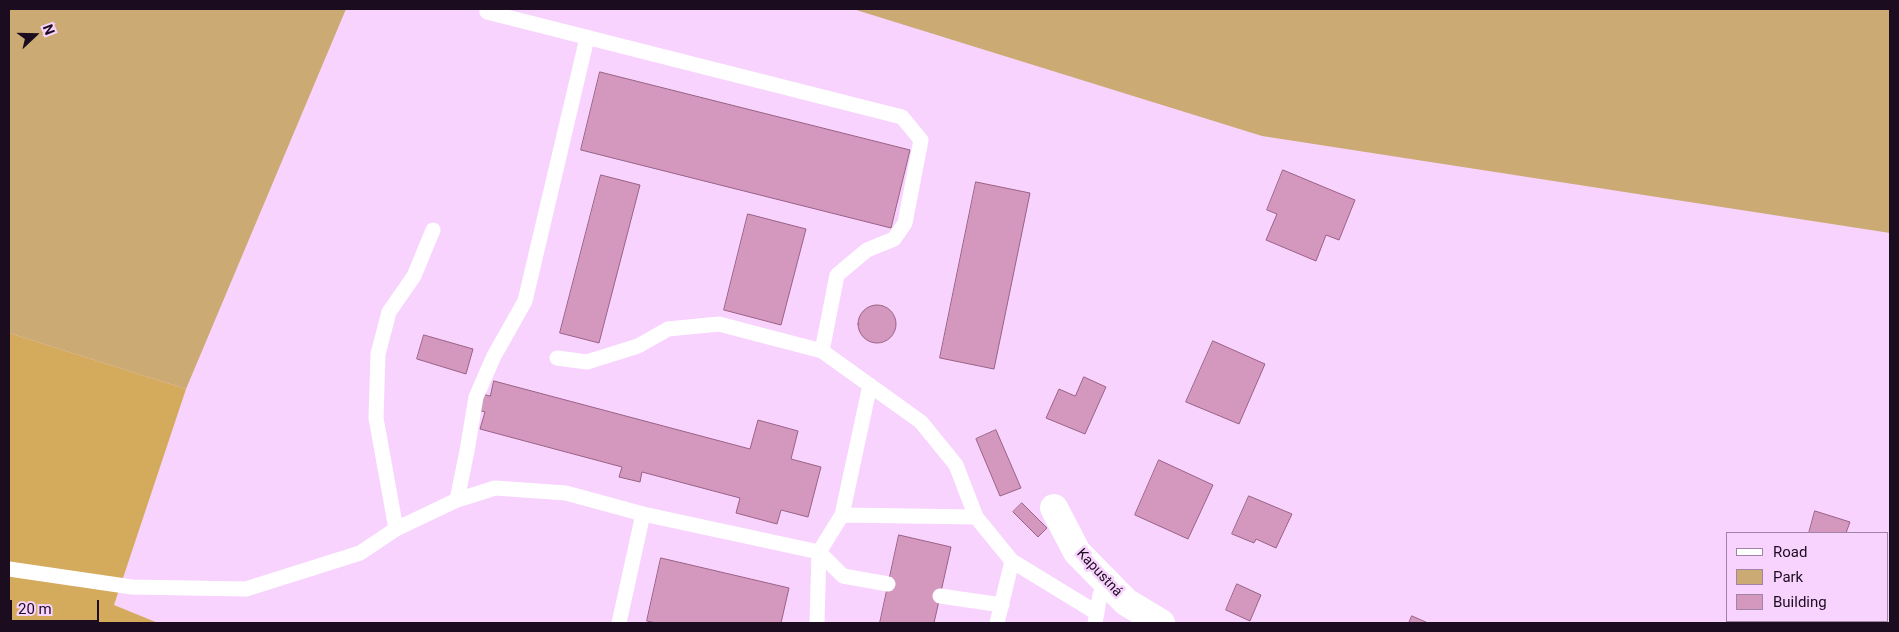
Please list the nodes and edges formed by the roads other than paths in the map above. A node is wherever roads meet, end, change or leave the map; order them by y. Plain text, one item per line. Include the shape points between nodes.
1 (487, 12) dead end
2 (587, 38) junction
3 (433, 230) dead end
4 (822, 351) junction
5 (556, 358) dead end
6 (870, 385) junction
7 (457, 500) junction
8 (1054, 508) dead end
9 (643, 514) junction
10 (842, 515) junction
11 (976, 517) junction
12 (396, 529) junction
13 (818, 552) junction
14 (1012, 561) junction
15 (9, 569) edge
16 (1106, 582) junction
17 (888, 584) dead end
18 (940, 596) dead end
19 (1002, 605) junction
20 (1096, 618) edge
21 (619, 623) edge
22 (817, 623) edge
23 (997, 623) edge
24 (1161, 623) edge

1 - 2 lane
2 - 4 lane via 902,117 921,140 905,223 894,239 867,250 837,275
2 - 7 lane via 524,301 476,397
3 - 12 lane via 414,276 389,312 378,354 376,418
4 - 5 lane via 719,324 668,329 638,346 587,362
4 - 6 lane
6 - 10 lane
6 - 11 lane via 921,422 933,436 956,465
7 - 9 lane via 495,488 566,493
7 - 12 lane
8 - 16 street, Kapustná via 1077,552
9 - 13 lane
9 - 21 lane
10 - 11 lane
10 - 13 lane
11 - 14 lane
12 - 15 lane via 360,553 246,589 132,587
13 - 17 lane via 843,576
13 - 22 lane
14 - 19 lane
14 - 20 lane
16 - 20 lane
16 - 24 street, Kapustná via 1126,602
18 - 19 lane
19 - 23 lane

